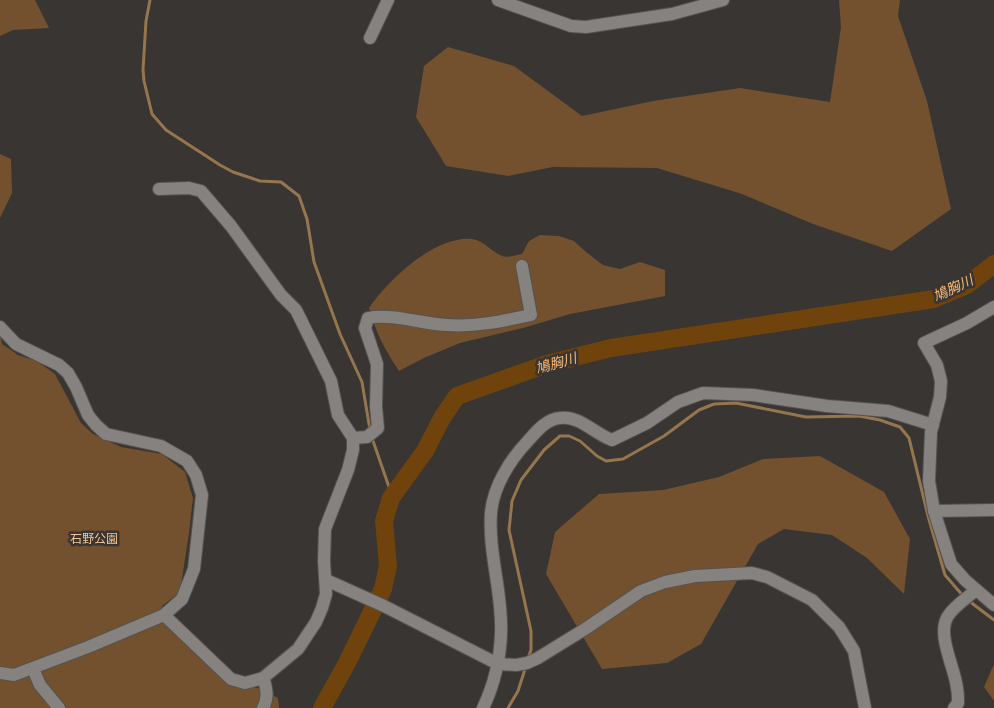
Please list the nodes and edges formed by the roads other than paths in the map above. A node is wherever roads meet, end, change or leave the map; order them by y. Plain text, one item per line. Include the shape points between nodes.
1 (388, 0) edge
2 (498, 0) edge
3 (723, 0) edge
4 (370, 38) dead end
5 (159, 189) dead end
6 (522, 266) dead end
7 (994, 307) edge
8 (0, 327) edge
9 (932, 425) junction
10 (353, 438) junction
11 (994, 510) edge
12 (934, 511) junction
13 (326, 580) junction
14 (976, 590) junction
15 (994, 605) edge
16 (164, 615) junction
17 (498, 664) junction
18 (33, 669) junction
19 (0, 674) edge
20 (263, 678) junction
21 (59, 708) edge
22 (263, 708) edge
23 (483, 708) edge
24 (865, 708) edge
25 (954, 708) edge

1 - 4 street
2 - 3 street via 571,26 586,27 672,14
5 - 10 street via 201,191 231,226 281,295 296,310 331,381 338,415
6 - 10 street via 531,315 473,326 379,315 368,318 365,328 377,364 378,428 367,437
7 - 9 street via 924,343 937,365 941,381
8 - 16 street via 16,344 59,365 68,373 88,415 106,434 161,446 187,461 196,475 202,495 194,569 182,599
9 - 12 street via 929,481
9 - 17 street via 888,411 753,395 702,393 678,402 647,423 612,440 577,420 561,417 551,420 516,453 491,511 501,634
10 - 13 street via 348,470 325,529
11 - 12 street
12 - 14 street via 951,564
13 - 17 street
13 - 20 street via 326,594 316,622 298,649
14 - 15 street
14 - 25 street via 954,609 944,625 944,637 958,688 958,703
16 - 18 street
16 - 20 street via 232,679 245,682
17 - 23 street
17 - 24 street via 516,665 538,658 641,591 665,582 696,576 752,574 767,577 812,600 839,627 854,651
18 - 19 street via 14,675
18 - 21 street via 40,685
20 - 22 street via 267,689

